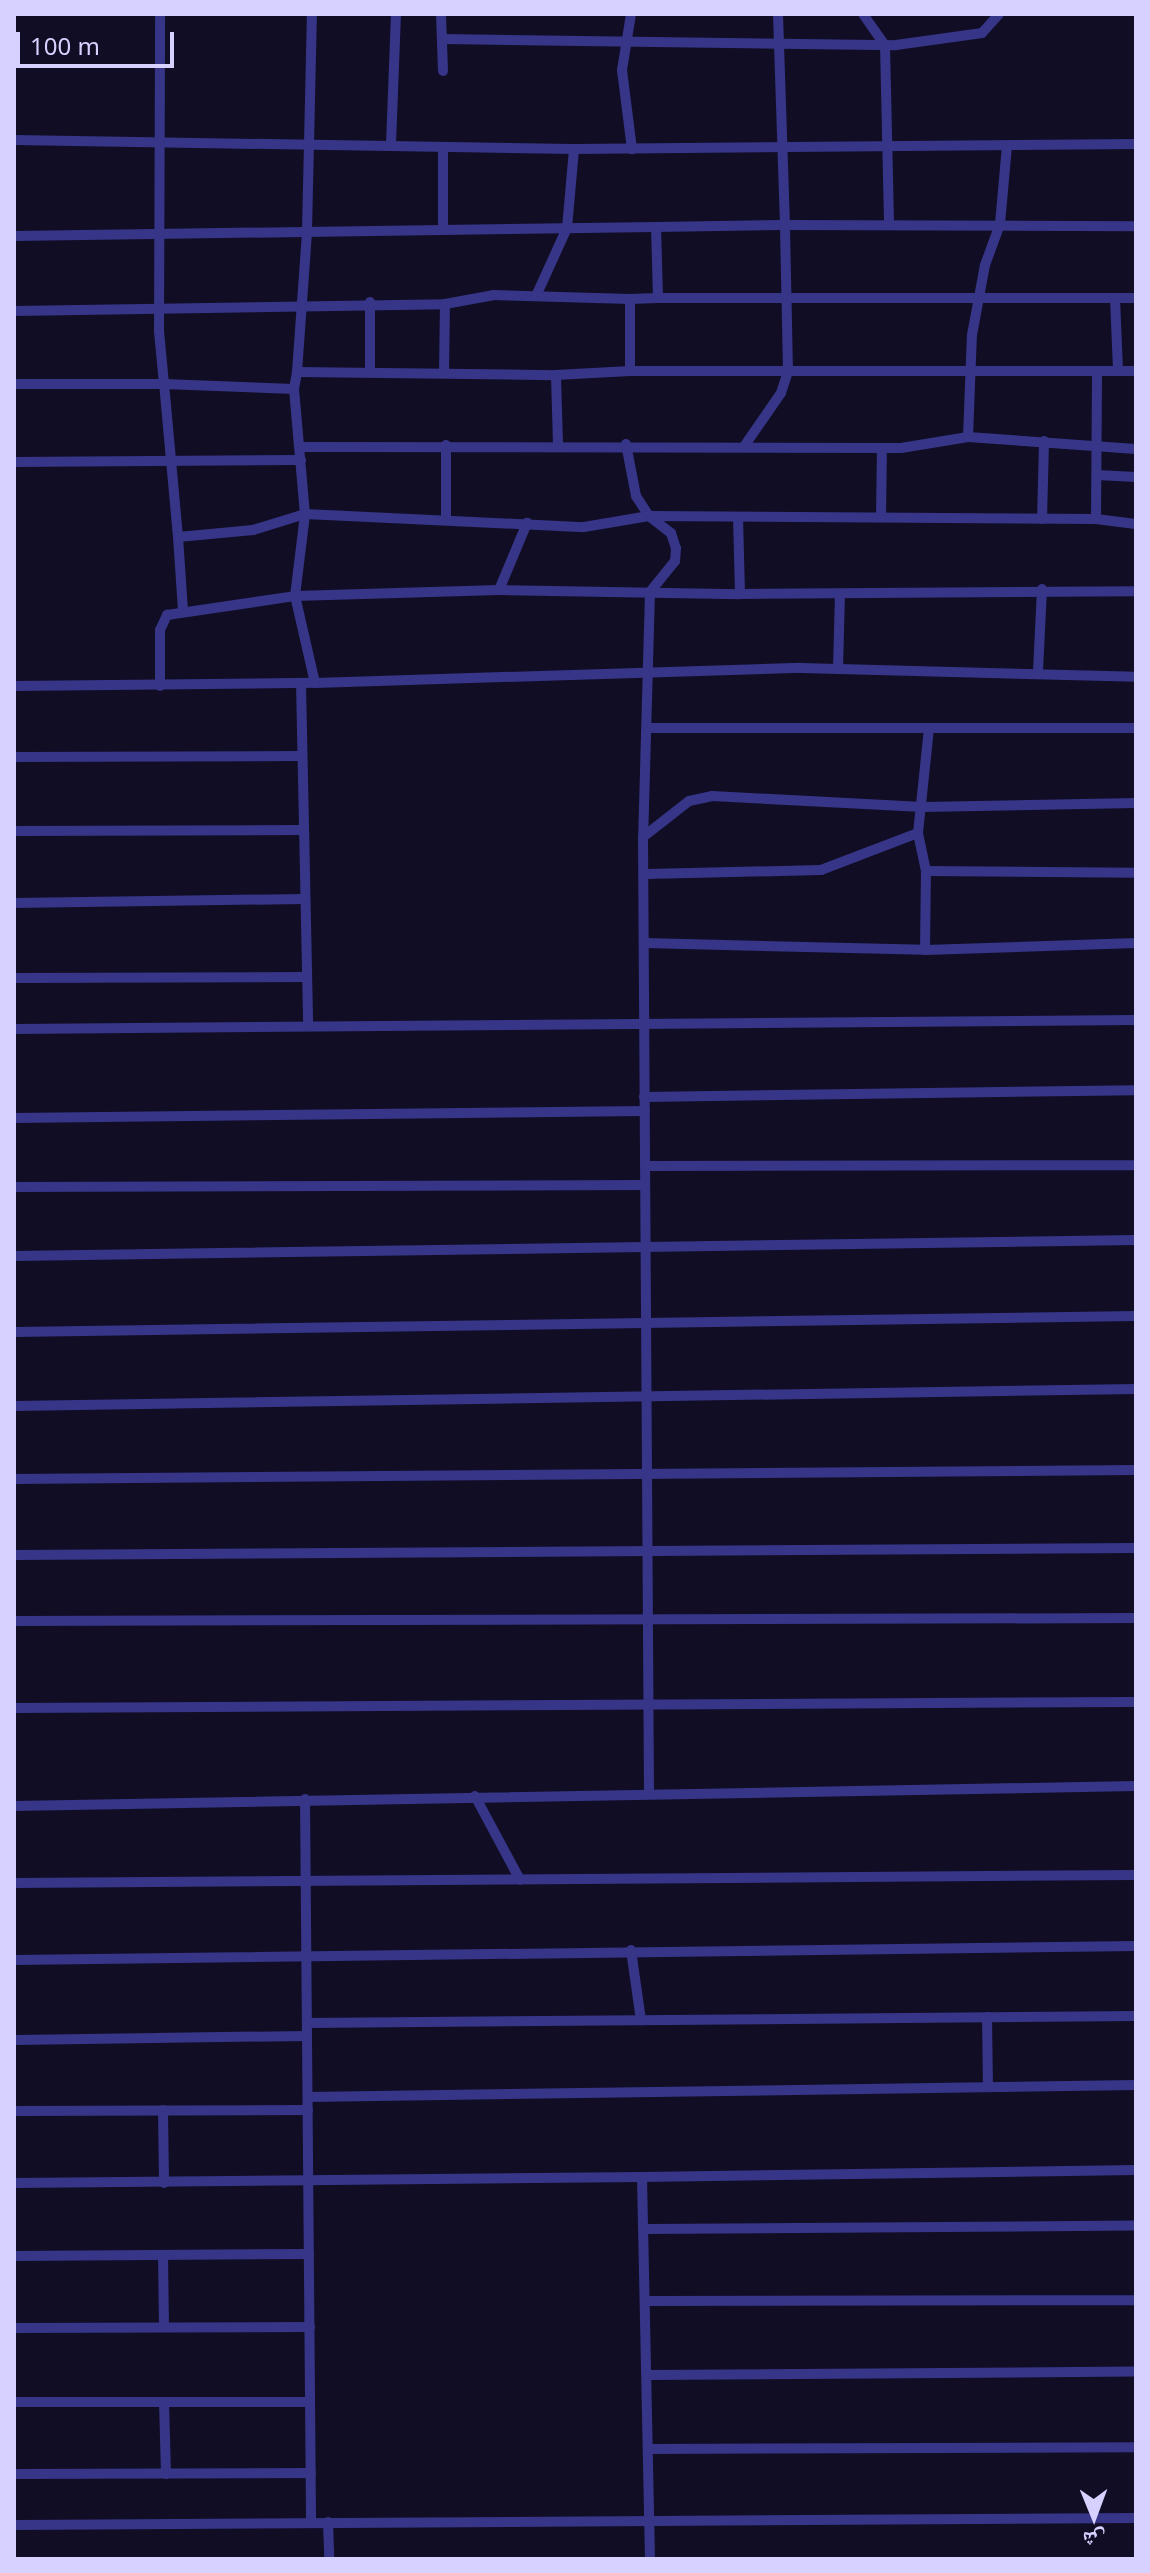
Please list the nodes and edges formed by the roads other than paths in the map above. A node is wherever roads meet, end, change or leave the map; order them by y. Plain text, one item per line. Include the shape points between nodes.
1 (160, 14) edge
2 (312, 14) edge
3 (396, 14) edge
4 (441, 14) edge
5 (631, 14) edge
6 (778, 14) edge
7 (863, 14) edge
8 (999, 14) edge
9 (627, 37) junction
10 (442, 39) junction
11 (780, 41) junction
12 (885, 45) junction
13 (443, 71) dead end
14 (14, 140) edge
15 (156, 143) junction
16 (306, 143) junction
17 (391, 144) junction
18 (1136, 144) edge
19 (1007, 145) junction
20 (443, 147) junction
21 (886, 147) junction
22 (782, 148) junction
23 (574, 149) junction
24 (632, 149) junction
25 (889, 223) junction
26 (1000, 224) junction
27 (785, 225) junction
28 (1136, 226) edge
29 (656, 227) junction
30 (443, 228) junction
31 (567, 228) junction
32 (307, 231) junction
33 (157, 232) junction
34 (14, 236) edge
35 (536, 296) junction
36 (978, 296) junction
37 (658, 298) junction
38 (1115, 298) junction
39 (1136, 298) edge
40 (630, 299) junction
41 (790, 300) junction
42 (370, 302) junction
43 (304, 303) junction
44 (445, 304) junction
45 (158, 310) junction
46 (14, 311) edge
47 (630, 371) junction
48 (788, 371) junction
49 (971, 371) junction
50 (1097, 371) junction
51 (1118, 371) junction
52 (1136, 371) edge
53 (297, 372) junction
54 (370, 372) junction
55 (444, 373) junction
56 (556, 375) junction
57 (14, 384) edge
58 (164, 384) junction
59 (294, 389) junction
60 (968, 437) junction
61 (1044, 441) junction
62 (558, 444) junction
63 (626, 444) junction
64 (446, 445) junction
65 (745, 445) junction
66 (1097, 446) junction
67 (300, 447) junction
68 (882, 448) junction
69 (1136, 449) edge
70 (301, 460) junction
71 (14, 462) edge
72 (171, 462) junction
73 (1097, 475) junction
74 (1136, 477) edge
75 (305, 514) junction
76 (649, 516) junction
77 (738, 517) junction
78 (881, 517) junction
79 (446, 518) junction
80 (1042, 519) junction
81 (1096, 519) junction
82 (527, 523) junction
83 (1136, 524) edge
84 (178, 537) junction
85 (1042, 589) junction
86 (499, 590) junction
87 (1136, 591) edge
88 (650, 592) junction
89 (740, 594) junction
90 (840, 594) junction
91 (295, 596) junction
92 (183, 610) junction
93 (838, 669) junction
94 (1038, 671) junction
95 (649, 675) junction
96 (1136, 677) edge
97 (301, 683) junction
98 (315, 683) junction
99 (14, 686) edge
100 (160, 686) junction
101 (648, 728) junction
102 (1136, 728) edge
103 (929, 729) junction
104 (302, 756) junction
105 (14, 757) edge
106 (1136, 803) edge
107 (923, 807) junction
108 (304, 830) junction
109 (14, 831) edge
110 (918, 833) junction
111 (643, 837) junction
112 (926, 871) junction
113 (1136, 873) edge
114 (647, 874) junction
115 (305, 899) junction
116 (14, 903) edge
117 (644, 943) junction
118 (1136, 943) edge
119 (925, 950) junction
120 (307, 977) junction
121 (14, 978) edge
122 (644, 1020) junction
123 (1136, 1020) edge
124 (308, 1024) junction
125 (14, 1029) edge
126 (1136, 1090) edge
127 (644, 1097) junction
128 (645, 1111) junction
129 (14, 1118) edge
130 (1136, 1165) edge
131 (645, 1166) junction
132 (645, 1185) junction
133 (14, 1187) edge
134 (1136, 1240) edge
135 (645, 1247) junction
136 (14, 1256) edge
137 (1136, 1316) edge
138 (645, 1323) junction
139 (14, 1332) edge
140 (1136, 1389) edge
141 (645, 1397) junction
142 (14, 1406) edge
143 (1136, 1470) edge
144 (646, 1474) junction
145 (14, 1479) edge
146 (1136, 1548) edge
147 (647, 1551) junction
148 (14, 1555) edge
149 (1136, 1618) edge
150 (647, 1619) junction
151 (14, 1621) edge
152 (1136, 1702) edge
153 (648, 1705) junction
154 (14, 1708) edge
155 (1136, 1786) edge
156 (649, 1794) junction
157 (475, 1796) junction
158 (305, 1799) junction
159 (14, 1806) edge
160 (1136, 1875) edge
161 (520, 1880) junction
162 (306, 1881) junction
163 (14, 1883) edge
164 (1136, 1946) edge
165 (631, 1950) junction
166 (306, 1953) junction
167 (14, 1960) edge
168 (1136, 2016) edge
169 (987, 2017) junction
170 (641, 2020) junction
171 (307, 2023) junction
172 (307, 2036) junction
173 (14, 2040) edge
174 (1136, 2085) edge
175 (988, 2087) junction
176 (308, 2097) junction
177 (163, 2110) junction
178 (308, 2110) junction
179 (14, 2111) edge
180 (1136, 2170) edge
181 (642, 2177) junction
182 (14, 2183) edge
183 (164, 2183) junction
184 (308, 2183) junction
185 (1136, 2226) edge
186 (646, 2229) junction
187 (309, 2254) junction
188 (163, 2255) junction
189 (14, 2256) edge
190 (1136, 2300) edge
191 (647, 2301) junction
192 (164, 2327) junction
193 (310, 2327) junction
194 (14, 2328) edge
195 (1136, 2372) edge
196 (648, 2375) junction
197 (14, 2402) edge
198 (164, 2402) junction
199 (310, 2402) junction
200 (1136, 2447) edge
201 (648, 2449) junction
202 (311, 2473) junction
203 (14, 2474) edge
204 (166, 2474) junction
205 (1136, 2518) edge
206 (649, 2519) junction
207 (311, 2522) junction
208 (328, 2522) junction
209 (14, 2525) edge
210 (329, 2559) edge
211 (650, 2559) edge

1 - 15 street
2 - 16 street
3 - 17 street
4 - 10 street
5 - 9 street
6 - 11 street
7 - 12 street
8 - 12 street via 982,33
9 - 10 street
9 - 11 street
9 - 24 street via 623,85
10 - 13 street
11 - 12 street
11 - 22 street
12 - 21 street
14 - 15 street
15 - 16 street
15 - 33 street
16 - 17 street
16 - 32 street
17 - 20 street
18 - 19 street
19 - 21 street
19 - 26 street
20 - 23 street
20 - 30 street
21 - 22 street
21 - 25 street
22 - 24 street
22 - 27 street
23 - 24 street
23 - 31 street
25 - 26 street
25 - 27 street
26 - 28 street
26 - 36 street
27 - 29 street
27 - 41 street
29 - 31 street
29 - 37 street
30 - 31 street
30 - 32 street
31 - 35 street
32 - 33 street
32 - 43 street
33 - 34 street
33 - 45 street
35 - 40 street
35 - 44 street via 494,295
36 - 38 street
36 - 41 street
36 - 49 street
37 - 40 street
37 - 41 street
38 - 39 street
38 - 51 street
40 - 47 street
41 - 48 street
42 - 43 street
42 - 44 street
42 - 54 street
43 - 45 street
43 - 53 street
44 - 55 street
45 - 46 street
45 - 58 street
47 - 48 street
47 - 56 street
48 - 49 street
48 - 65 street via 781,393
49 - 50 street
49 - 60 street
50 - 51 street
50 - 66 street
51 - 52 street
53 - 54 street
53 - 59 street
54 - 55 street
55 - 56 street
56 - 62 street
57 - 58 street
58 - 59 street
58 - 72 street
59 - 67 street
60 - 61 street
60 - 68 street
61 - 66 street
61 - 80 street
62 - 63 street
62 - 64 street
63 - 65 street
63 - 76 street via 636,496
64 - 67 street
64 - 79 street
65 - 68 street
66 - 69 street
66 - 73 street
67 - 70 street
68 - 78 street
70 - 72 street
70 - 75 street
71 - 72 street
72 - 84 street
73 - 74 street
73 - 81 street
75 - 79 street
75 - 84 street via 237,532
75 - 91 street
76 - 77 street
76 - 82 street via 597,526
76 - 88 street via 671,533 676,548 675,561
77 - 78 street
77 - 89 street
78 - 80 street
79 - 82 street
80 - 81 street
81 - 83 street
82 - 86 street
84 - 92 street
85 - 87 street
85 - 90 street
85 - 94 street
86 - 88 street
86 - 91 street
88 - 89 street
88 - 95 street
89 - 90 street
90 - 93 street
91 - 92 street
91 - 98 street
92 - 100 street via 163,620
93 - 94 street
93 - 95 street
94 - 96 street
95 - 98 street
95 - 101 street
97 - 98 street
97 - 100 street
97 - 104 street
99 - 100 street
101 - 103 street
101 - 111 street
102 - 103 street
103 - 107 street
104 - 105 street
104 - 108 street
106 - 107 street
107 - 110 street
107 - 111 street via 700,797
108 - 109 street
108 - 115 street
110 - 112 street
110 - 114 street via 821,870
111 - 114 street
112 - 113 street
112 - 119 street
114 - 117 street
115 - 116 street
115 - 120 street
117 - 119 street
117 - 122 street
118 - 119 street
120 - 121 street
120 - 124 street
122 - 123 street
122 - 124 street
122 - 127 street
124 - 125 street
126 - 127 street
127 - 128 street
128 - 129 street
128 - 131 street
130 - 131 street
131 - 132 street
132 - 133 street
132 - 135 street
134 - 135 street
135 - 136 street
135 - 138 street
137 - 138 street
138 - 139 street
138 - 141 street
140 - 141 street
141 - 142 street
141 - 144 street
143 - 144 street
144 - 145 street
144 - 147 street
146 - 147 street
147 - 148 street
147 - 150 street
149 - 150 street
150 - 151 street
150 - 153 street
152 - 153 street
153 - 154 street
153 - 156 street
155 - 156 street
156 - 157 street
157 - 158 street
157 - 161 street
158 - 159 street
158 - 162 street
160 - 161 street
161 - 162 street
162 - 163 street
162 - 166 street
164 - 165 street
165 - 166 street
165 - 170 street
166 - 167 street
166 - 171 street
168 - 169 street
169 - 170 street
169 - 175 street
170 - 171 street
171 - 172 street
172 - 173 street
172 - 176 street
174 - 175 street
175 - 176 street
176 - 178 street
177 - 178 street
177 - 179 street
177 - 183 street
178 - 184 street
180 - 181 street
181 - 184 street
181 - 186 street
182 - 183 street
183 - 184 street
184 - 187 street
185 - 186 street
186 - 191 street
187 - 188 street
187 - 193 street
188 - 189 street
188 - 192 street
190 - 191 street
191 - 196 street
192 - 193 street
192 - 194 street
193 - 199 street
195 - 196 street
196 - 201 street
197 - 198 street
198 - 199 street
198 - 204 street
199 - 202 street
200 - 201 street
201 - 206 street
202 - 204 street
202 - 207 street
203 - 204 street
205 - 206 street
206 - 208 street
206 - 211 street
207 - 208 street
207 - 209 street
208 - 210 street

